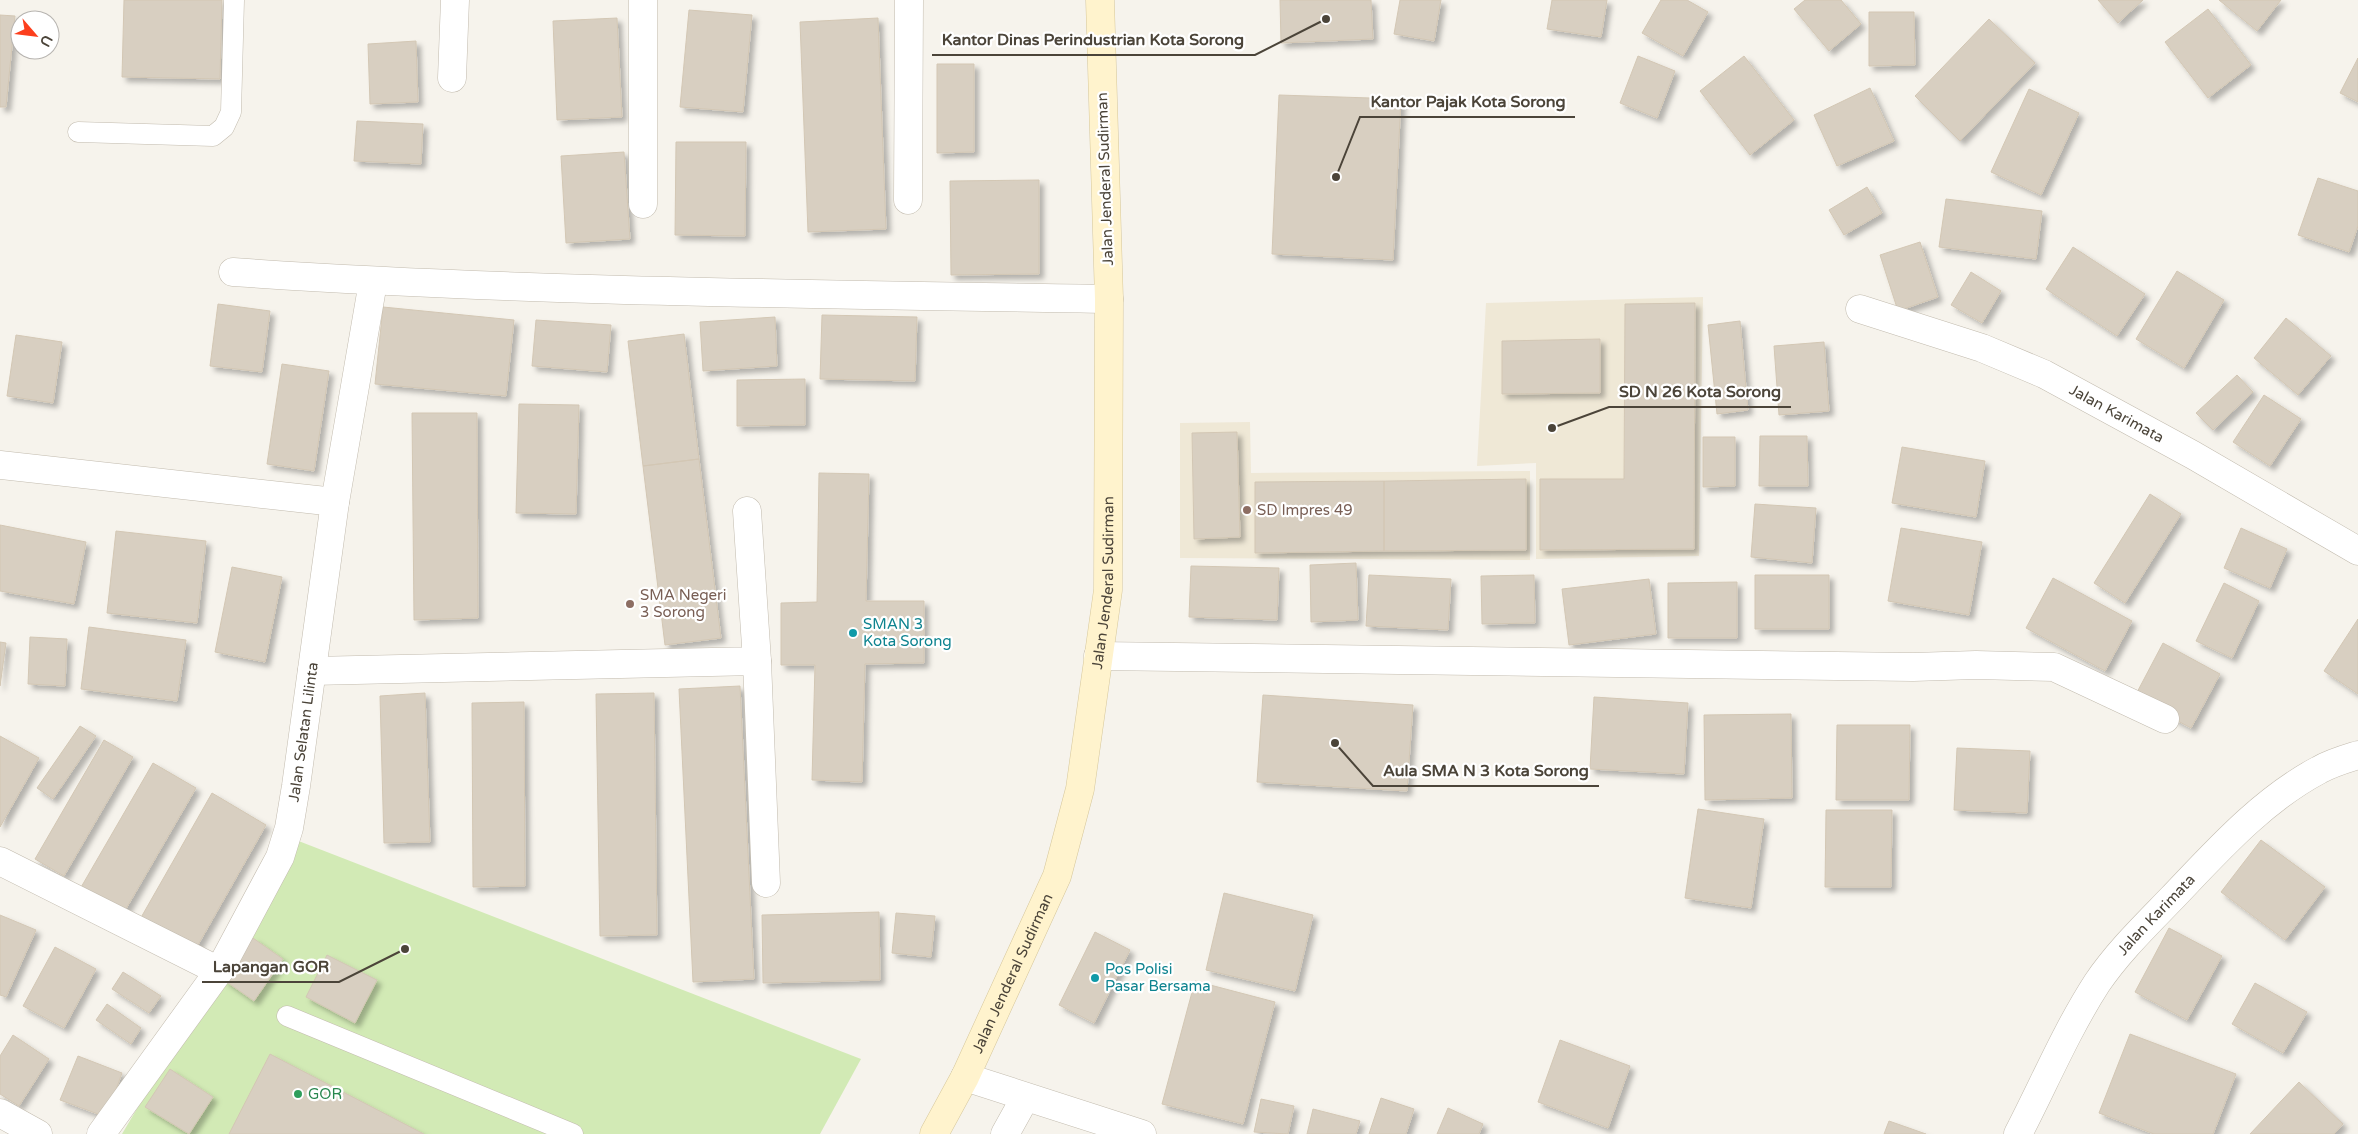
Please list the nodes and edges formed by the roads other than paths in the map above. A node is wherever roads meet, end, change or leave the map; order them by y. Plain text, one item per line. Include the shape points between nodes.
1 (234, 0) edge
2 (455, 0) edge
3 (643, 0) edge
4 (909, 0) edge
5 (1100, 0) edge
6 (452, 78) dead end
7 (78, 132) dead end
8 (908, 200) dead end
9 (643, 204) dead end
10 (233, 272) dead end
11 (373, 282) junction
12 (1109, 299) junction
13 (1860, 308) dead end
14 (0, 464) edge
15 (335, 502) junction
16 (747, 511) dead end
17 (2358, 551) edge
18 (1098, 656) junction
19 (757, 661) junction
20 (312, 671) junction
21 (2165, 719) dead end
22 (2358, 755) edge
23 (0, 861) edge
24 (766, 884) dead end
25 (219, 971) junction
26 (287, 1016) dead end
27 (965, 1077) junction
28 (1025, 1098) junction
29 (0, 1113) edge
30 (38, 1134) edge
31 (102, 1134) edge
32 (573, 1134) edge
33 (934, 1134) edge
34 (1005, 1134) edge
35 (1142, 1134) edge
36 (2018, 1134) edge

1 - 7 lane via 231,112 224,127 213,136
2 - 6 street
3 - 9 street
4 - 8 street
5 - 12 main road, Jalan Jenderal Sudirman
10 - 11 street
11 - 12 street
11 - 15 street, Jalan Selatan Lilinta
12 - 18 main road, Jalan Jenderal Sudirman via 1108,590
13 - 17 street, Jalan Karimata via 1982,348 2044,374 2193,455
14 - 15 street
15 - 20 street, Jalan Selatan Lilinta
16 - 19 street
18 - 21 street via 2054,667
18 - 27 main road, Jalan Jenderal Sudirman via 1080,789 1057,876
19 - 20 street
19 - 24 street
20 - 25 street, Jalan Selatan Lilinta via 289,828 280,857
22 - 36 street, Jalan Karimata via 2320,769 2258,813 2118,954 2071,1028
23 - 25 street
25 - 31 street, Jalan Selatan Lilinta
26 - 32 lane
27 - 28 street
27 - 33 main road, Jalan Jenderal Sudirman
28 - 34 street
28 - 35 street
29 - 30 street

